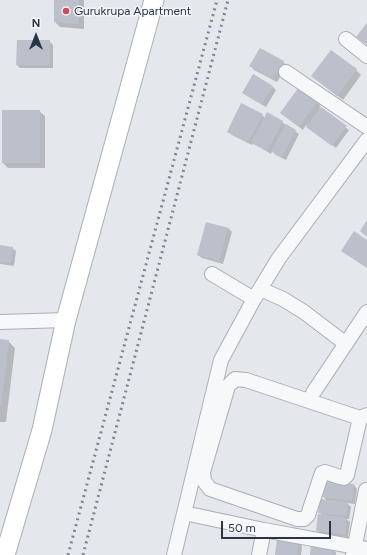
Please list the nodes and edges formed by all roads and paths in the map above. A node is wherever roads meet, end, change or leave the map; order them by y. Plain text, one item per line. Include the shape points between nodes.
1 (154, 0) edge
2 (346, 39) dead end
3 (367, 56) edge
4 (286, 72) dead end
5 (367, 127) edge
6 (367, 140) edge
7 (212, 274) dead end
8 (257, 294) junction
9 (367, 312) edge
10 (66, 320) junction
11 (0, 322) edge
12 (346, 344) junction
13 (313, 393) dead end
14 (363, 417) edge
15 (366, 490) edge
16 (184, 513) junction
17 (264, 530) junction
18 (358, 550) edge
19 (5, 555) edge
20 (174, 555) edge
21 (259, 555) edge

1 - 10 street
2 - 3 street
4 - 5 street
6 - 8 street via 279,258
7 - 8 street
8 - 12 street via 283,299
8 - 16 street via 221,360
9 - 12 street
10 - 11 street
10 - 19 street via 42,430
12 - 13 street
14 - 14 street via 236,379 228,386 203,472 204,481 210,489 297,519 304,519 308,515 322,473 344,478 347,475
15 - 18 street
16 - 17 street
16 - 20 street
17 - 18 street
17 - 21 street

